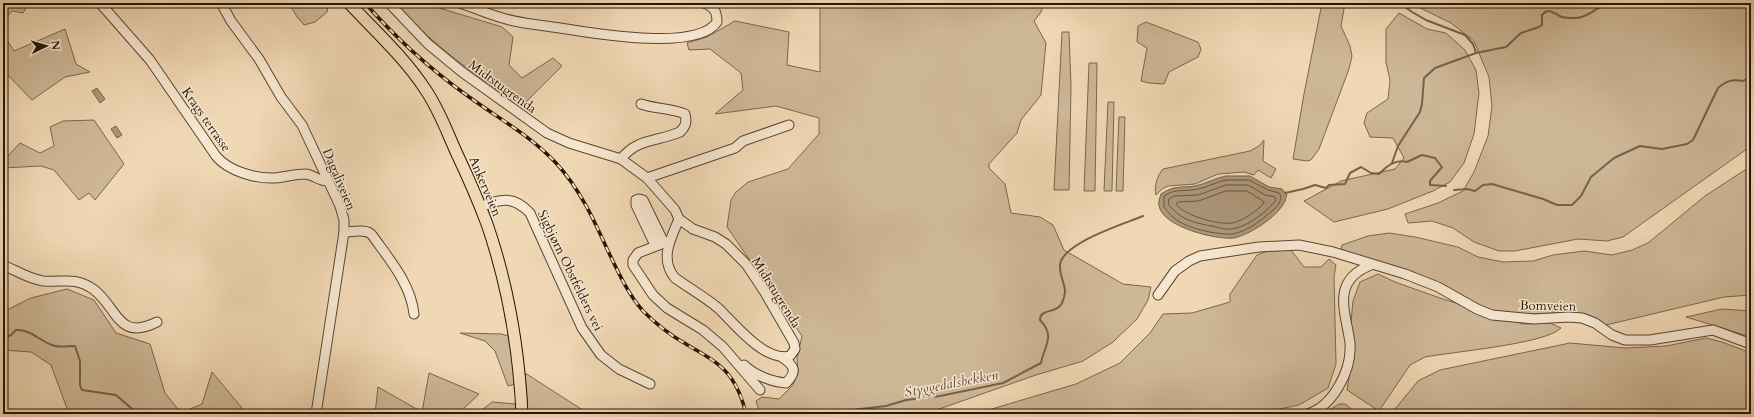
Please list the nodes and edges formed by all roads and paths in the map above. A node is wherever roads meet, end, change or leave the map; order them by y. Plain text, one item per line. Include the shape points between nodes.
1 (100, 3) edge
2 (221, 3) edge
3 (349, 3) edge
4 (389, 3) edge
5 (460, 3) edge
6 (704, 3) edge
7 (641, 104) dead end
8 (789, 125) dead end
9 (621, 159) junction
10 (648, 178) junction
11 (329, 181) junction
12 (480, 207) junction
13 (680, 219) junction
14 (344, 232) junction
15 (666, 242) junction
16 (654, 243) dead end
17 (3, 265) edge
18 (1371, 265) junction
19 (1158, 295) dead end
20 (414, 314) dead end
21 (157, 322) dead end
22 (1751, 344) edge
23 (723, 347) junction
24 (783, 358) junction
25 (650, 384) dead end
26 (760, 390) dead end
27 (316, 414) edge
28 (522, 414) edge
29 (1307, 414) edge

1 - 11 street, Krags terrasse via 150,60 222,163 261,177 307,174
2 - 11 street, Dagaliveien via 259,59 281,98 302,125
3 - 12 main road, Ankerveien via 426,89
4 - 9 street, Midtstugrenda via 428,44 456,68 547,133 569,143
5 - 6 street via 507,19 528,23 614,36 658,39 692,35 715,25 716,10
7 - 9 street via 680,111 685,114 687,120 680,132 639,143
8 - 10 street via 743,141 735,148
9 - 10 street, Midtstugrenda
10 - 13 street, Midtstugrenda
11 - 14 street, Dagaliveien via 343,213
12 - 25 street, Sigbjørn Obstfelders vei via 496,200 510,200 521,204 530,213 582,328 597,350 619,369
12 - 28 main road, Ankerveien via 497,256 509,310
13 - 15 street
13 - 24 street, Midtstugrenda via 693,229 726,244 746,264 794,342 795,349 790,356
14 - 20 street via 370,232 406,286
14 - 27 street, Dagaliveien
15 - 16 street via 643,200 636,200
15 - 23 street via 638,253 633,265 653,295 667,308 703,330
15 - 24 street via 668,266 675,278 711,303 748,337 767,351
17 - 21 street via 37,280 69,280 85,284 102,297 125,326 141,329
18 - 19 street, Bomveien via 1299,245 1260,247 1200,256 1189,261 1175,271
18 - 22 street, Bomveien via 1405,274 1438,287 1492,315 1534,319 1582,318 1625,340 1650,340 1713,330
18 - 29 street via 1356,273 1344,296 1343,310 1350,344 1338,389 1323,406
23 - 24 street via 750,371 779,383 786,383 794,370 792,364
23 - 26 street

